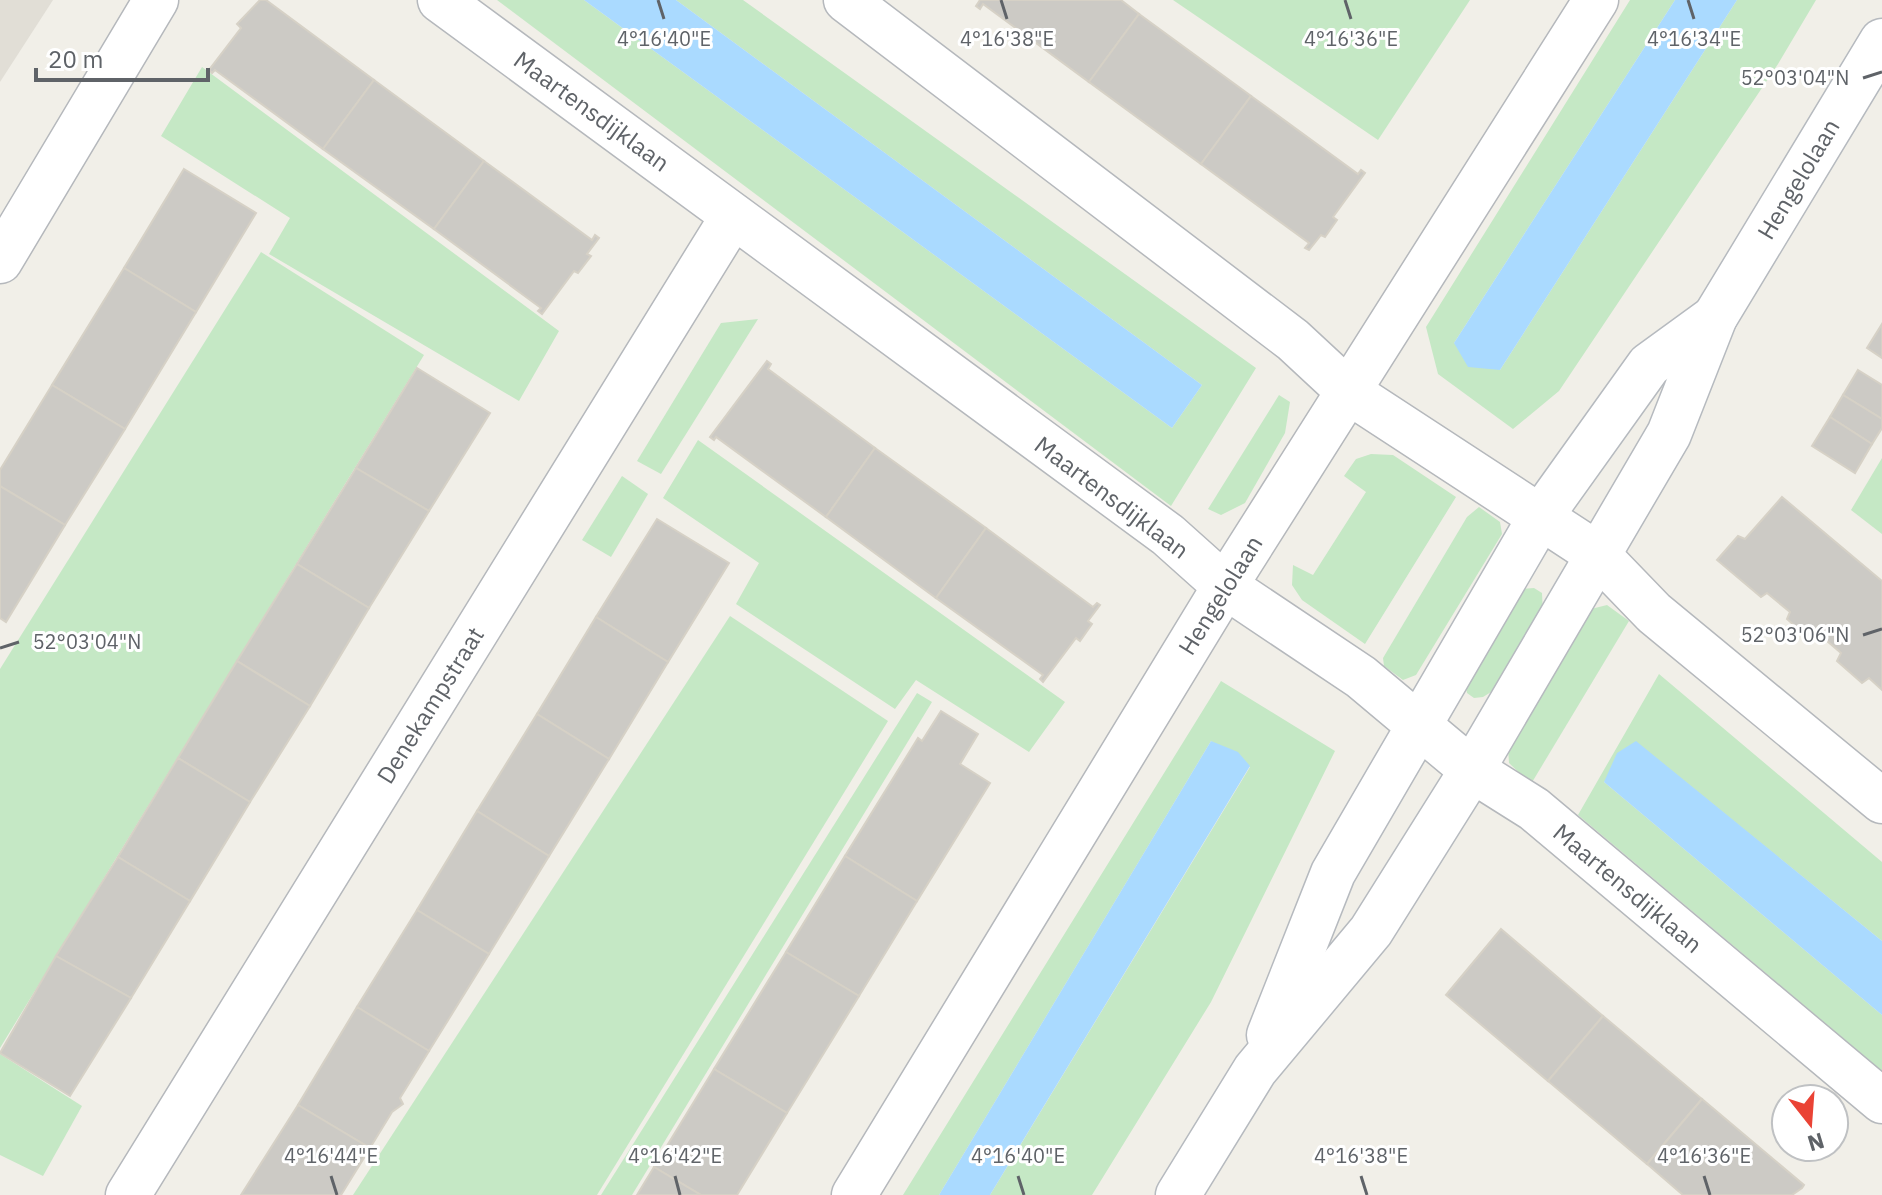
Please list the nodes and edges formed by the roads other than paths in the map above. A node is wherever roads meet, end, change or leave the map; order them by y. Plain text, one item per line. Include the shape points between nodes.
1 (156, 0) edge
2 (440, 0) edge
3 (1596, 0) edge
4 (852, 2) edge
5 (1882, 41) edge
6 (733, 216) junction
7 (0, 261) edge
8 (1715, 317) junction
9 (1349, 392) junction
10 (1541, 516) junction
11 (1597, 554) junction
12 (1225, 586) junction
13 (1421, 728) junction
14 (1472, 770) junction
15 (1882, 801) edge
16 (1255, 1070) junction
17 (1882, 1101) edge
18 (128, 1195) edge
19 (854, 1195) edge
20 (1178, 1195) edge

1 - 7 street
2 - 6 street, Maartensdijklaan
3 - 9 street, Hengelolaan
4 - 9 street via 1293,340
5 - 8 street, Hengelolaan
6 - 12 street, Maartensdijklaan via 1168,535
6 - 18 street, Denekampstraat
8 - 10 street, Hengelolaan via 1649,365
8 - 11 street, Hengelolaan via 1669,434
9 - 10 street
9 - 12 street, Hengelolaan
10 - 11 street
10 - 13 street, Hengelolaan
11 - 14 street, Hengelolaan
11 - 15 street via 1654,613
12 - 13 street, Maartensdijklaan via 1361,677
12 - 19 street, Hengelolaan
13 - 14 street, Maartensdijklaan
13 - 16 street, Hengelolaan via 1333,873
14 - 16 street, Hengelolaan via 1371,931
14 - 17 street, Maartensdijklaan via 1534,809
16 - 20 street, Hengelolaan

